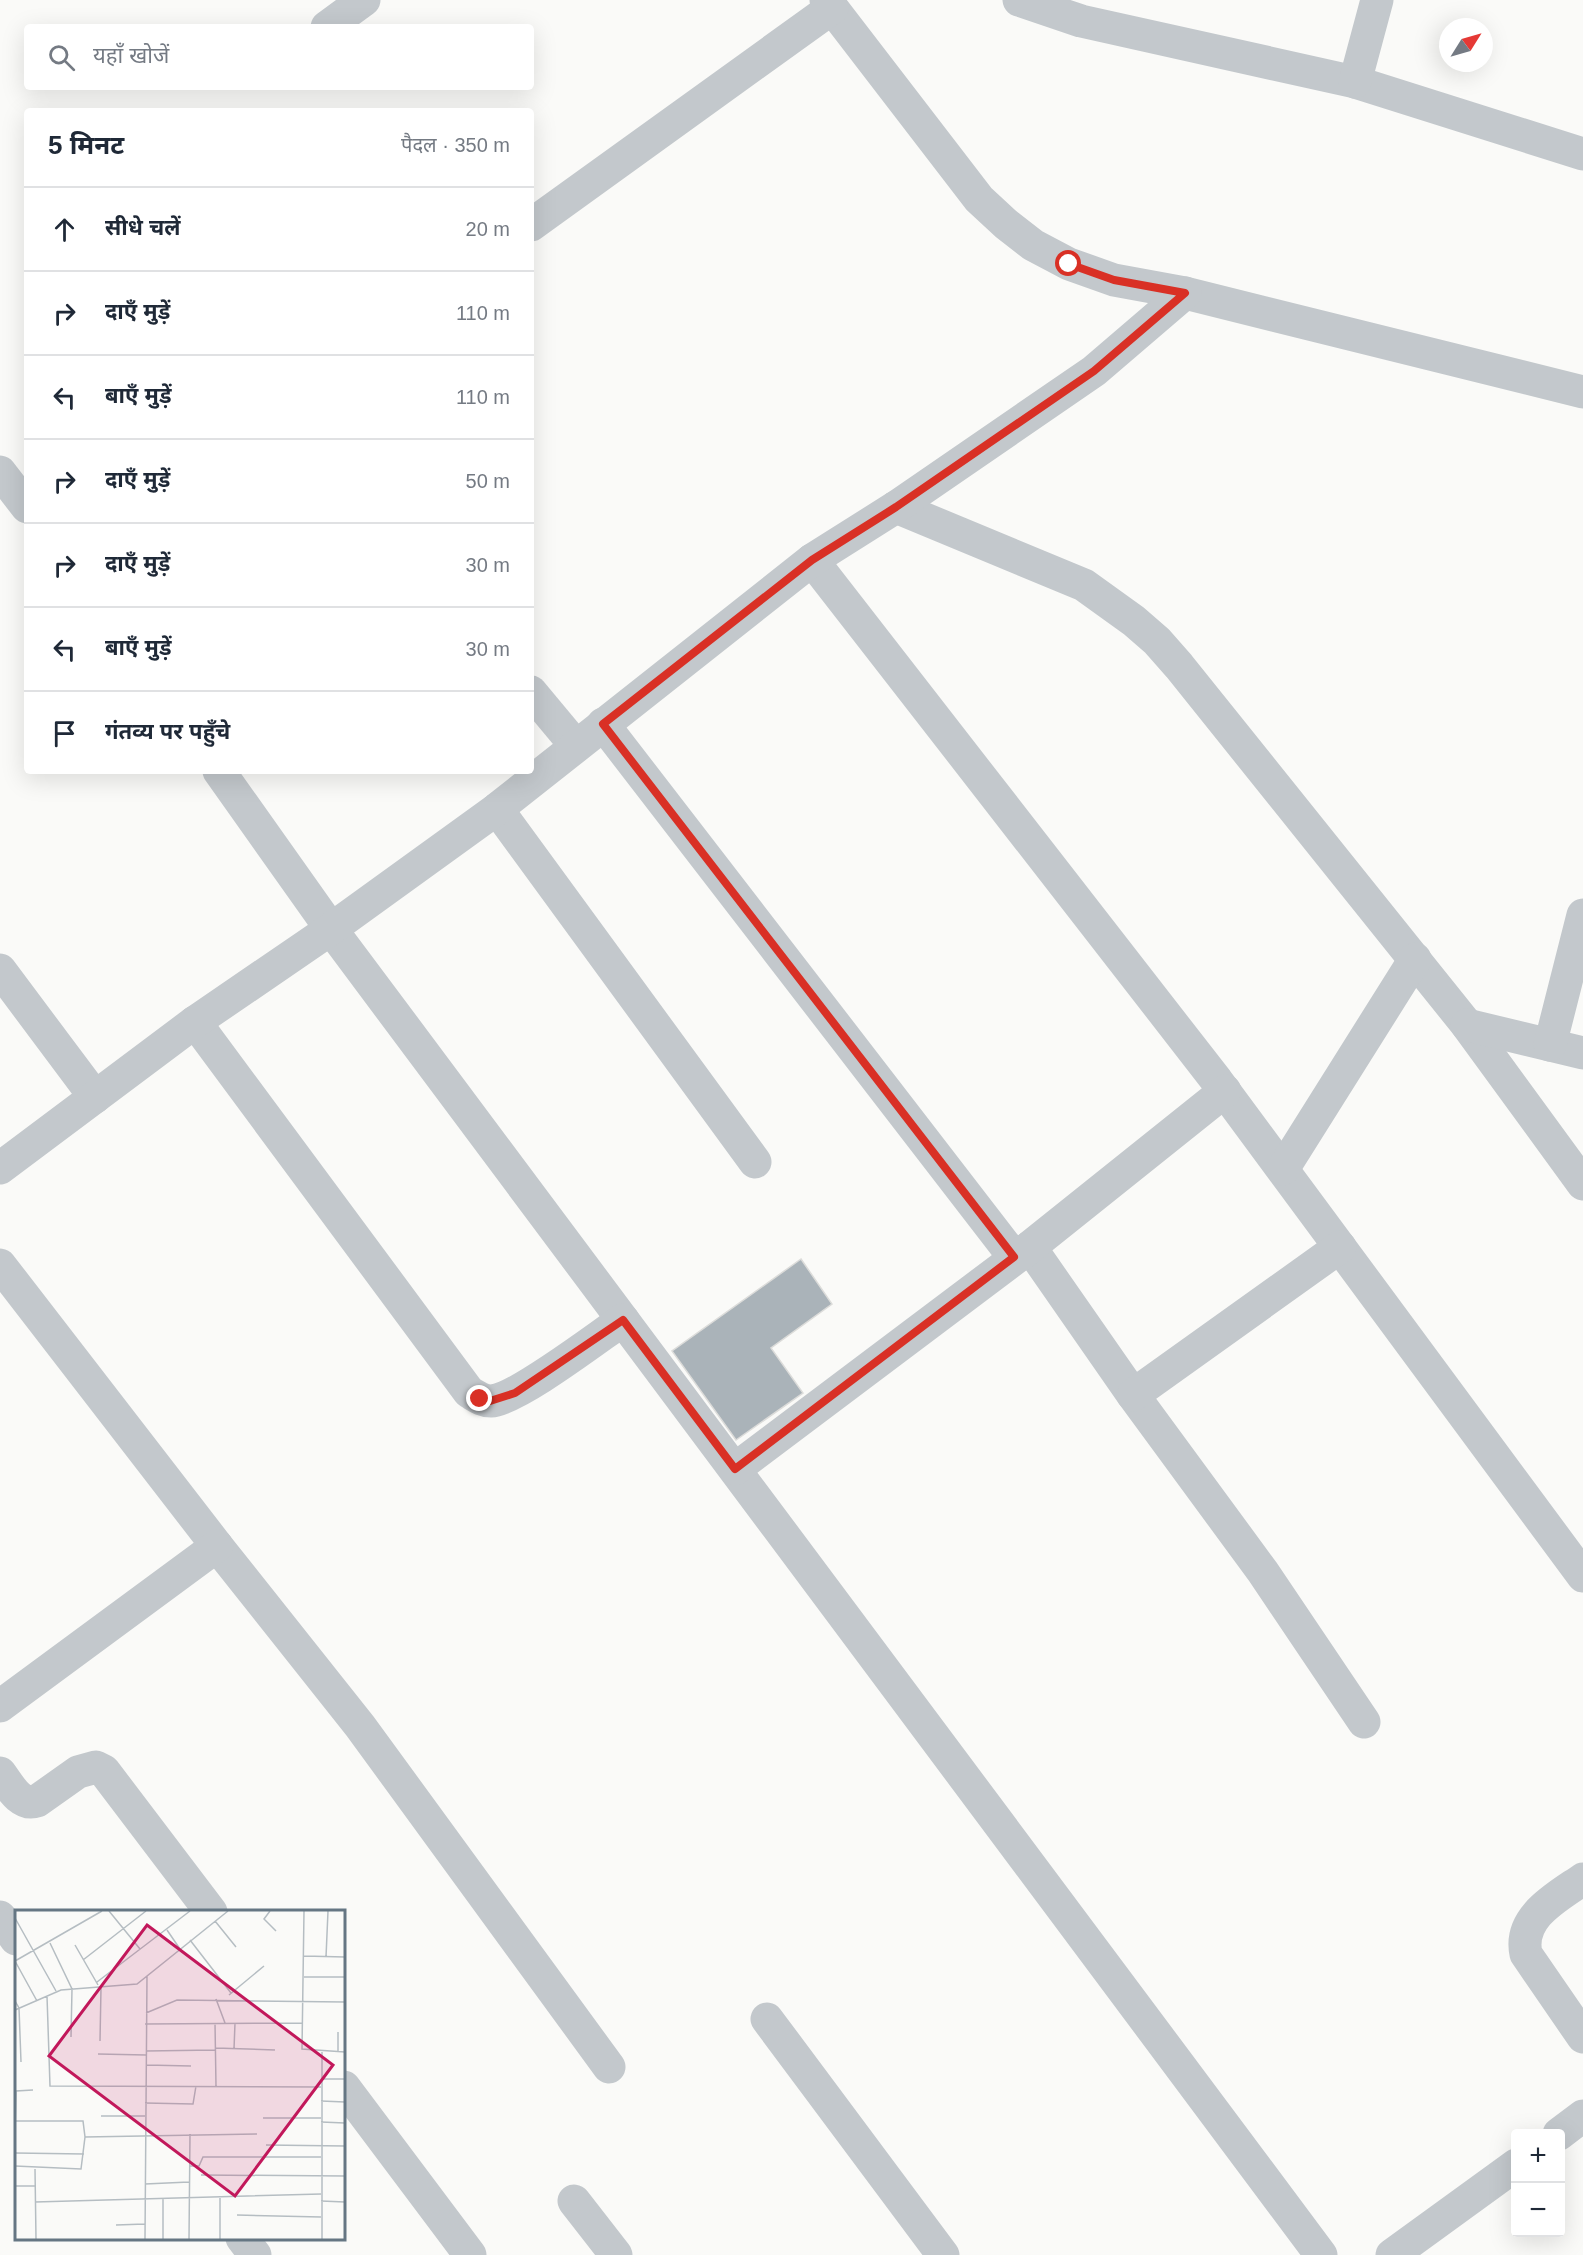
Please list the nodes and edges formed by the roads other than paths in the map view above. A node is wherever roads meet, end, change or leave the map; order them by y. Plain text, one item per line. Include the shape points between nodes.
1 (364, 0) edge
2 (1019, 0) edge
3 (1377, 0) edge
4 (829, 4) edge
5 (331, 24) edge
6 (1355, 82) junction
7 (1583, 154) edge
8 (534, 223) edge
9 (1185, 293) junction
10 (1583, 392) edge
11 (0, 472) edge
12 (24, 503) edge
13 (896, 507) junction
14 (812, 560) junction
15 (534, 696) edge
16 (603, 724) junction
17 (576, 746) junction
18 (221, 774) edge
19 (497, 809) junction
20 (1583, 915) edge
21 (331, 929) junction
22 (1415, 959) junction
23 (0, 970) edge
24 (195, 1022) junction
25 (1467, 1025) junction
26 (1550, 1045) junction
27 (1583, 1053) edge
28 (1225, 1091) junction
29 (95, 1097) junction
30 (755, 1162) dead end
31 (0, 1168) edge
32 (1283, 1169) junction
33 (1583, 1184) edge
34 (1340, 1247) junction
35 (1022, 1252) junction
36 (0, 1265) edge
37 (623, 1320) junction
38 (1133, 1395) junction
39 (735, 1469) junction
40 (217, 1546) junction
41 (1583, 1576) edge
42 (0, 1706) edge
43 (1364, 1722) dead end
44 (0, 1773) edge
45 (1583, 1879) edge
46 (210, 1910) edge
47 (0, 1917) edge
48 (15, 1938) edge
49 (767, 2019) dead end
50 (1583, 2037) edge
51 (609, 2067) dead end
52 (345, 2088) edge
53 (1583, 2116) edge
54 (1564, 2129) edge
55 (1511, 2168) edge
56 (574, 2201) dead end
57 (244, 2240) edge
58 (1406, 2251) edge
59 (255, 2255) edge
60 (470, 2255) edge
61 (616, 2255) edge
62 (943, 2255) edge
63 (1321, 2255) edge

1 - 5 street
2 - 6 street via 1081,21
3 - 6 street
4 - 8 street
4 - 9 street via 979,199 1005,224 1069,264 1114,280
6 - 7 street
9 - 10 street
9 - 13 street via 1094,371
11 - 12 street
13 - 14 street
13 - 22 street via 1084,585 1150,634
14 - 16 street
14 - 28 street
15 - 17 street
16 - 17 street
16 - 35 street
17 - 19 street
18 - 21 street
19 - 21 street
19 - 30 street
20 - 26 street
21 - 24 street
21 - 37 street
22 - 25 street
22 - 32 street
23 - 29 street
24 - 29 street
24 - 37 street via 470,1392 480,1399 490,1401 515,1393
25 - 26 street
25 - 33 street
26 - 27 street
28 - 32 street
28 - 35 street
29 - 31 street
32 - 34 street
34 - 38 street
34 - 41 street
35 - 38 street
35 - 39 street
36 - 40 street
37 - 39 street
38 - 43 street via 1263,1572
39 - 63 street
40 - 42 street
40 - 51 street via 360,1726
44 - 46 street via 22,1800 30,1803 78,1772 96,1767 104,1772
45 - 50 street via 1541,1909 1524,1942 1526,1954
47 - 48 street
49 - 62 street
52 - 60 street
53 - 54 street
55 - 58 street
56 - 61 street
57 - 59 street

